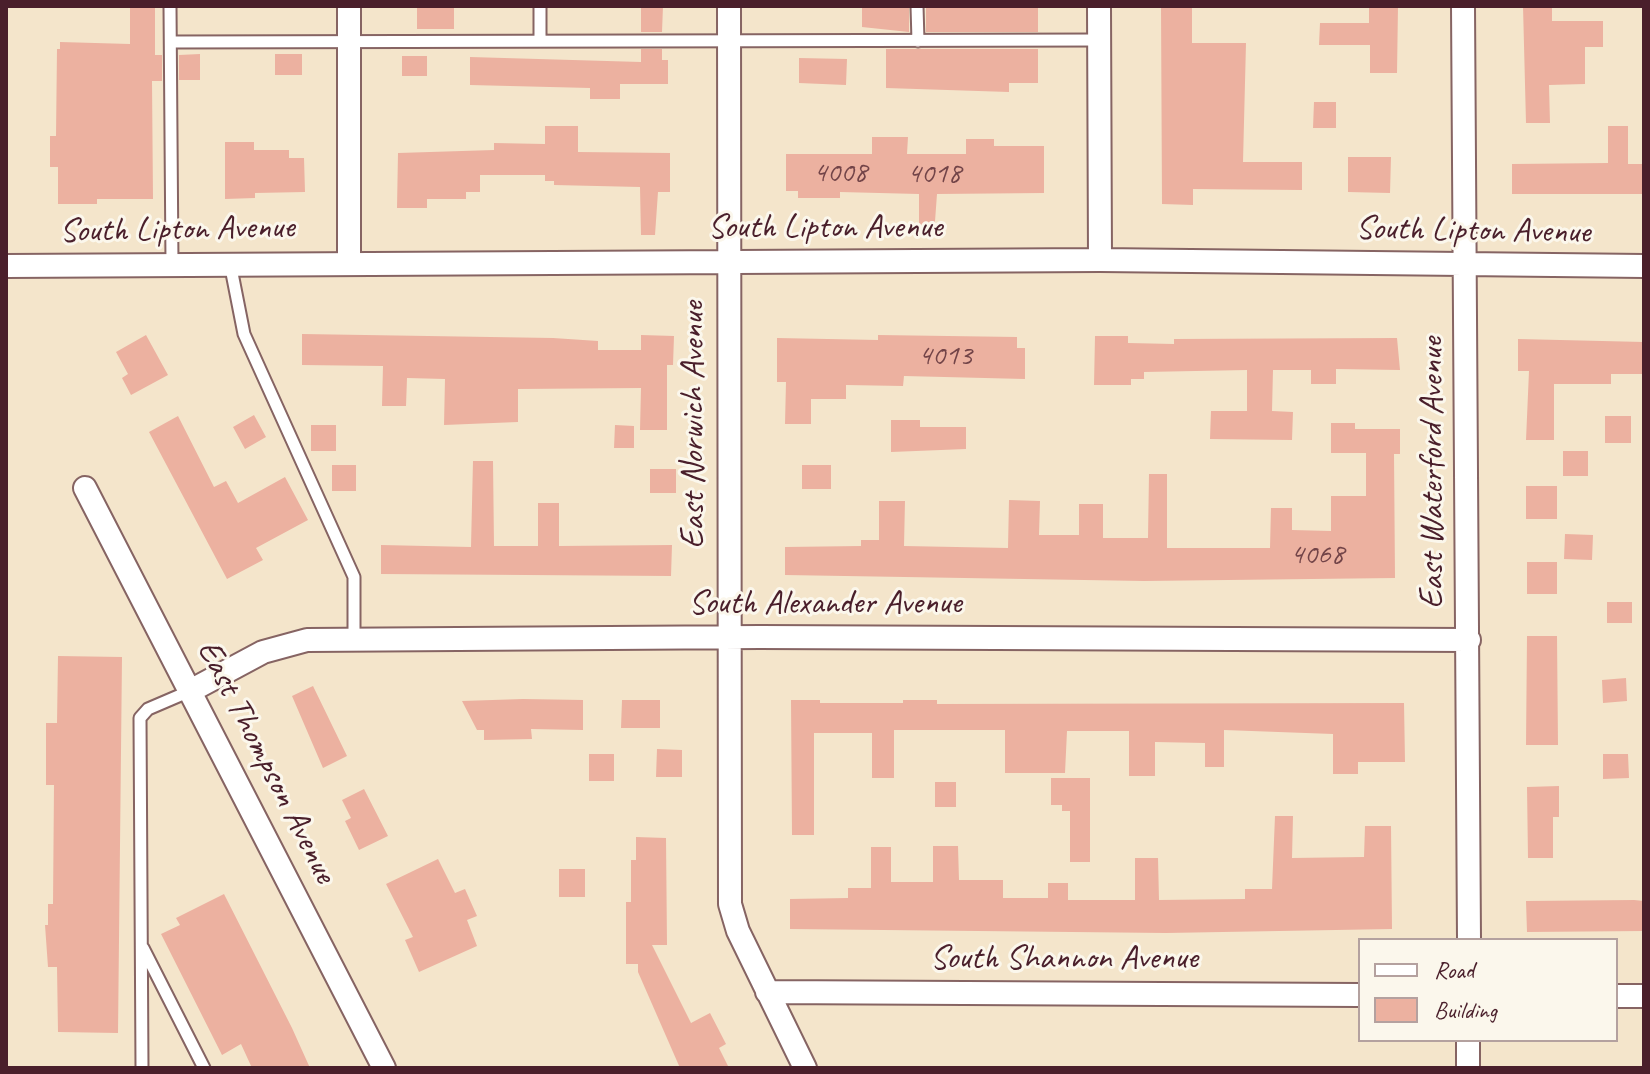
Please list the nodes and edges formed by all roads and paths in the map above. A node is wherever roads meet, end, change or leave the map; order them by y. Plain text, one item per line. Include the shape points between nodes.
1 (170, 6) edge
2 (349, 6) edge
3 (540, 6) edge
4 (729, 6) edge
5 (917, 6) edge
6 (1099, 6) edge
7 (1463, 6) edge
8 (349, 40) junction
9 (1100, 40) junction
10 (540, 41) junction
11 (918, 41) junction
12 (171, 42) junction
13 (729, 42) junction
14 (1100, 260) junction
15 (230, 263) junction
16 (349, 263) junction
17 (727, 263) junction
18 (172, 264) junction
19 (1466, 265) junction
20 (6, 266) edge
21 (1644, 266) edge
22 (85, 488) dead end
23 (729, 637) junction
24 (354, 640) junction
25 (1469, 640) junction
26 (192, 690) junction
27 (1469, 938) edge
28 (141, 944) junction
29 (767, 992) junction
30 (1358, 995) edge
31 (1618, 996) edge
32 (1644, 996) edge
33 (1468, 1042) edge
34 (142, 1068) edge
35 (204, 1068) edge
36 (384, 1068) edge
37 (805, 1068) edge
38 (1468, 1068) edge

1 - 12 lane
2 - 8 street
3 - 10 lane
4 - 13 street, East Norwich Avenue
5 - 11 lane
6 - 9 street
7 - 19 street, East Waterford Avenue
8 - 10 lane
8 - 12 lane
8 - 16 street
9 - 11 lane
9 - 14 street
10 - 13 lane
11 - 13 lane
12 - 18 lane
13 - 17 street, East Norwich Avenue
14 - 17 street, South Lipton Avenue
14 - 19 street, South Lipton Avenue
15 - 16 street, South Lipton Avenue
15 - 18 street, South Lipton Avenue
15 - 24 lane via 244,334 354,577
16 - 17 street, South Lipton Avenue
17 - 23 street, East Norwich Avenue
18 - 20 street, South Lipton Avenue
19 - 21 street, South Lipton Avenue
19 - 25 street, East Waterford Avenue
22 - 26 street, East Thompson Avenue
23 - 24 street, South Alexander Avenue
23 - 25 street, South Alexander Avenue
23 - 29 street, East Norwich Avenue via 730,904
24 - 26 street, South Alexander Avenue via 307,640 263,652
25 - 27 street, East Waterford Avenue
26 - 28 lane via 148,709 140,718
26 - 36 street, East Thompson Avenue
28 - 34 lane
28 - 35 lane
29 - 30 street, South Shannon Avenue
29 - 37 street, East Norwich Avenue
31 - 32 street
33 - 38 street

